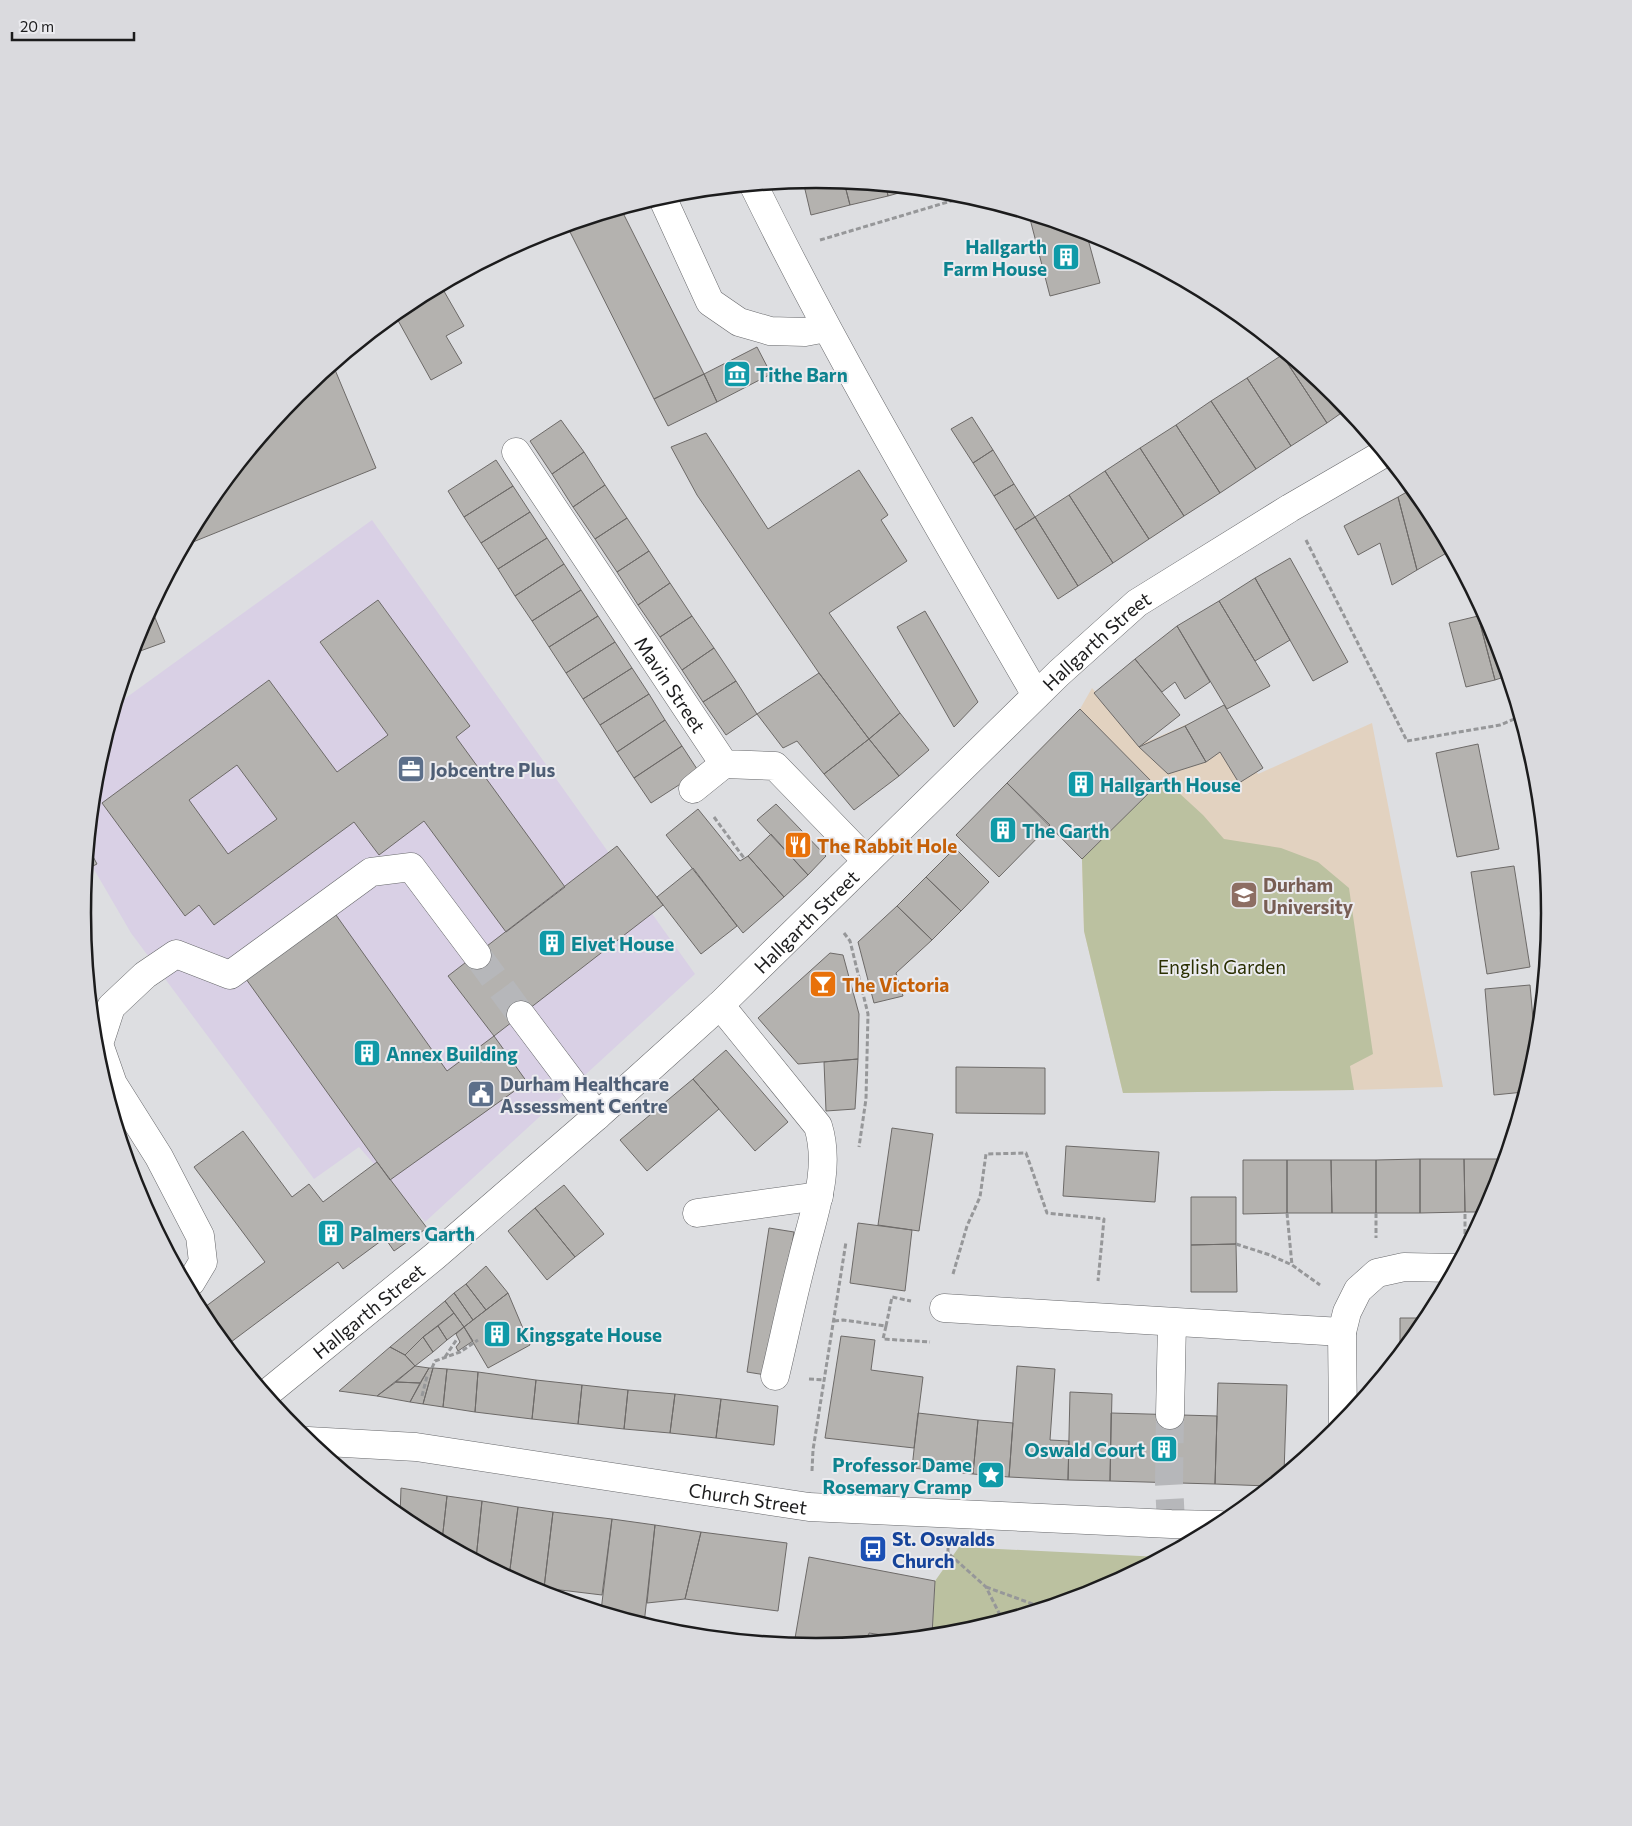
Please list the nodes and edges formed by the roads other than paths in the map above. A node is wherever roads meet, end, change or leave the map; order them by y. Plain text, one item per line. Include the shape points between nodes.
1 (756, 191) edge
2 (665, 204) edge
3 (826, 328) junction
4 (516, 452) dead end
5 (1379, 457) edge
6 (1036, 695) junction
7 (724, 764) junction
8 (693, 789) road end
9 (867, 861) junction
10 (477, 955) tunnel mouth
11 (720, 1005) junction
12 (521, 1015) tunnel mouth
13 (102, 1035) edge
14 (110, 1076) edge
15 (597, 1116) junction
16 (819, 1196) junction
17 (697, 1213) dead end
18 (1448, 1268) edge
19 (192, 1281) edge
20 (944, 1308) road end
21 (1344, 1322) junction
22 (1172, 1323) junction
23 (775, 1376) dead end
24 (270, 1390) edge
25 (1342, 1410) edge
26 (1170, 1415) tunnel mouth
27 (320, 1441) edge
28 (1206, 1524) edge

1 - 3 street
2 - 3 street via 710,302 739,322 770,330 805,332
3 - 6 street
4 - 7 street, Mavin Street
5 - 6 street, Hallgarth Street via 1138,604
6 - 9 street, Hallgarth Street
7 - 8 street
7 - 9 street via 775,766
9 - 11 street, Hallgarth Street
10 - 13 street via 411,867 371,872 230,975 176,954 145,975 111,1007
11 - 15 street, Hallgarth Street
11 - 16 street via 818,1126 823,1168
12 - 15 street
14 - 19 street via 159,1156 200,1236 203,1262
15 - 24 street, Hallgarth Street via 435,1256
16 - 17 street
16 - 23 street
18 - 21 street via 1404,1267 1377,1273 1358,1290
20 - 22 street
21 - 22 street
21 - 25 street
22 - 26 street
27 - 28 street, Church Street via 416,1447 809,1507

